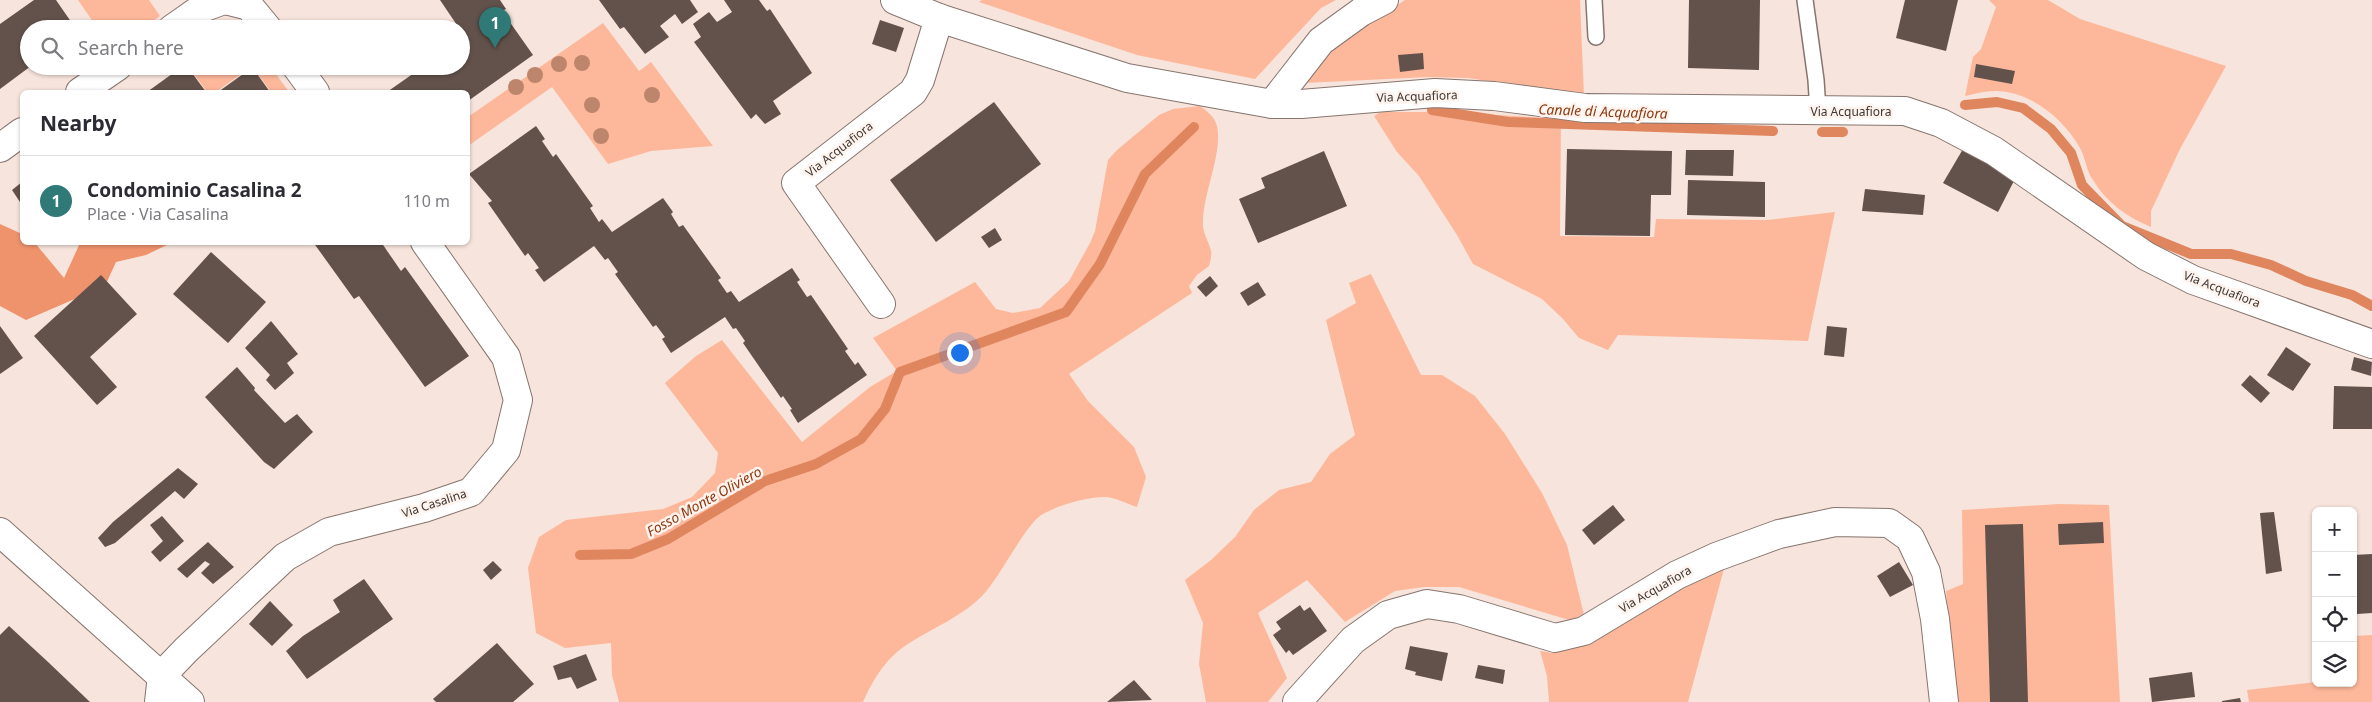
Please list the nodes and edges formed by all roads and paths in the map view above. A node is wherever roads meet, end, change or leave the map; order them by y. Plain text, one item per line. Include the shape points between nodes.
1 (224, 0) edge
2 (895, 0) edge
3 (1384, 0) edge
4 (1594, 0) edge
5 (1805, 0) edge
6 (939, 18) junction
7 (185, 20) edge
8 (261, 20) edge
9 (1596, 37) dead end
10 (105, 75) edge
11 (303, 75) edge
12 (83, 90) edge
13 (314, 90) edge
14 (1272, 104) junction
15 (1818, 111) junction
16 (20, 133) edge
17 (0, 148) edge
18 (427, 245) edge
19 (881, 304) dead end
20 (2372, 344) edge
21 (0, 532) edge
22 (162, 675) junction
23 (159, 702) edge
24 (190, 702) edge
25 (1297, 702) edge
26 (1944, 702) edge

1 - 7 street via 202,8
1 - 8 street via 249,6
2 - 6 street, Via Acquafiora
3 - 14 street via 1321,40
4 - 9 lane
5 - 15 lane
6 - 14 street, Via Acquafiora via 1127,78
6 - 19 street, Via Acquafiora via 920,80 913,92 796,183
10 - 12 street
11 - 13 street
14 - 15 street, Via Acquafiora via 1434,93 1494,96 1586,108
15 - 20 street, Via Acquafiora via 1905,110 1941,123 1994,151 2154,260 2193,280
16 - 17 street
18 - 22 street, Via Casalina via 506,356 518,400 506,450 471,492 424,508 329,532 285,557
21 - 22 street
22 - 23 street
22 - 24 street
25 - 26 street, Via Acquafiora via 1353,640 1388,615 1427,604 1459,609 1555,638 1584,631 1677,574 1716,557 1779,534 1835,522 1889,523 1910,538 1926,572

